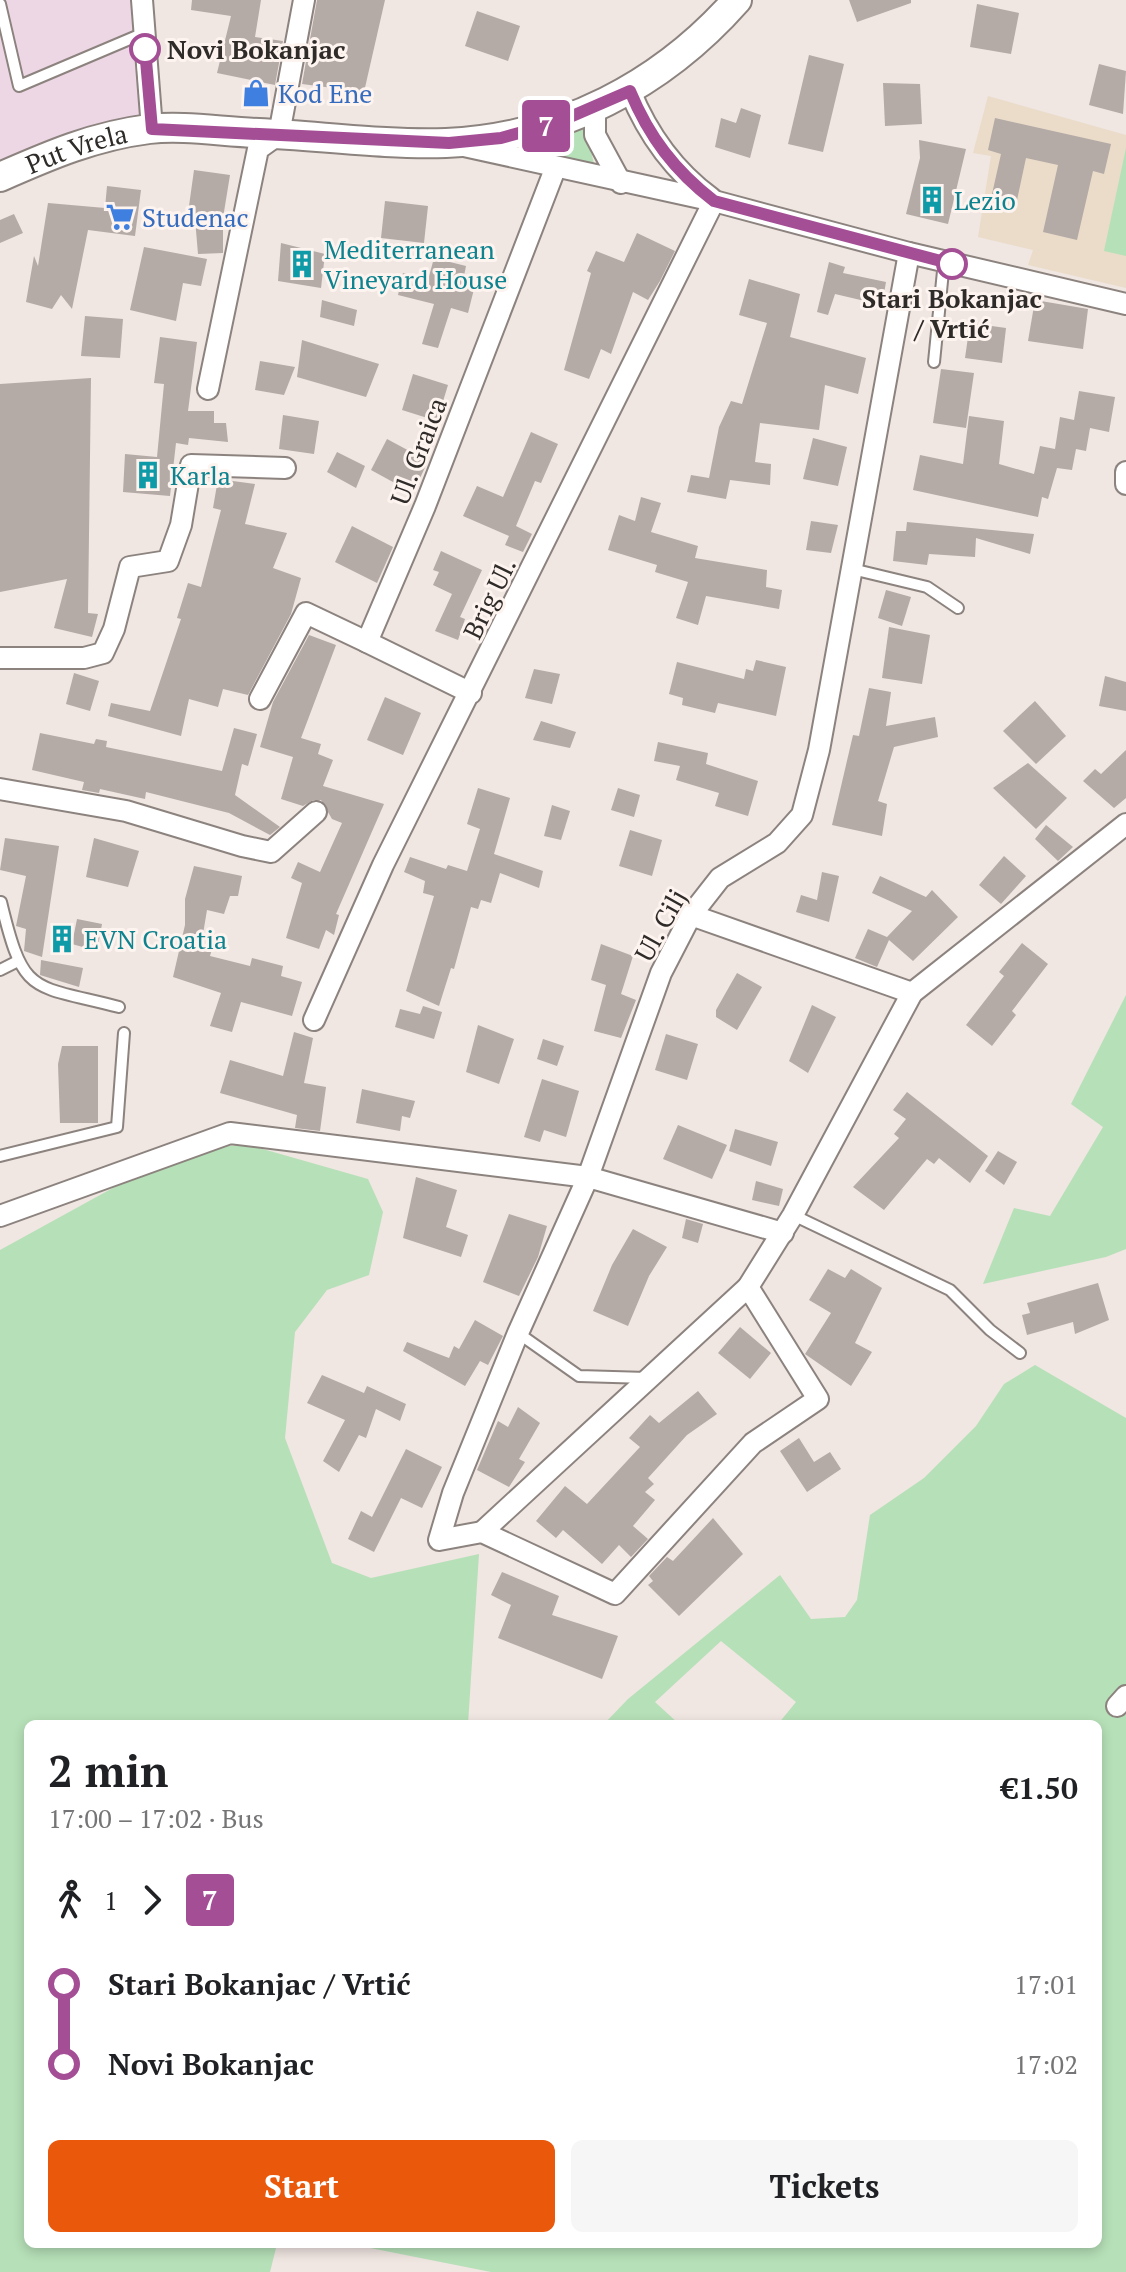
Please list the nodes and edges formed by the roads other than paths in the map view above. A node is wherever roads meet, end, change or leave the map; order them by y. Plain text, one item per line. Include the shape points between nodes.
1 (142, 0) edge
2 (304, 0) edge
3 (737, 0) edge
4 (0, 4) edge
5 (144, 33) junction
6 (630, 91) junction
7 (595, 109) junction
8 (152, 129) junction
9 (279, 134) junction
10 (449, 143) junction
11 (555, 169) junction
12 (0, 177) edge
13 (621, 183) junction
14 (714, 201) junction
15 (909, 253) junction
16 (944, 261) junction
17 (1126, 304) edge
18 (934, 362) dead end
19 (208, 389) dead end
20 (285, 468) dead end
21 (1126, 472) edge
22 (1126, 484) edge
23 (852, 569) junction
24 (958, 608) dead end
25 (367, 642) junction
26 (0, 658) edge
27 (471, 693) junction
28 (260, 699) dead end
29 (0, 789) edge
30 (316, 812) dead end
31 (1126, 824) edge
32 (1, 902) edge
33 (691, 915) junction
34 (18, 961) junction
35 (0, 970) edge
36 (912, 993) junction
37 (119, 1007) dead end
38 (314, 1020) dead end
39 (124, 1033) dead end
40 (0, 1156) edge
41 (588, 1177) junction
42 (0, 1216) edge
43 (788, 1224) junction
44 (748, 1287) junction
45 (518, 1333) junction
46 (1020, 1353) dead end
47 (647, 1378) junction
48 (482, 1532) junction

1 - 5 street
2 - 9 street
3 - 6 main road, Put Vrela via 697,42
4 - 5 lane via 19,86
5 - 8 street
6 - 7 main road, Put Vrela
6 - 14 street via 666,157
7 - 10 main road, Put Vrela via 501,138
7 - 13 street via 595,135
8 - 9 main road, Put Vrela
8 - 12 main road, Put Vrela via 78,143
9 - 10 main road, Put Vrela
9 - 19 street via 258,149
10 - 11 street
11 - 13 street
11 - 25 street, Ul. Graica
13 - 14 street
14 - 15 street
14 - 27 street, Brig Ul.
15 - 16 street
15 - 23 street, Ul. Cilj
16 - 17 street
16 - 18 lane
20 - 26 street via 191,465 181,525 168,561 130,567 103,653 84,658
21 - 22 street
23 - 24 lane via 927,587
23 - 33 street, Ul. Cilj via 802,815 777,843 720,878
25 - 27 street
25 - 28 street via 306,613
27 - 38 street, Brig Ul. via 383,865
29 - 30 street via 126,811 271,852
31 - 36 street
32 - 34 lane
33 - 36 street
33 - 41 street, Ul. Cilj via 661,973
34 - 35 lane
34 - 37 lane via 36,986
36 - 43 street
39 - 40 lane via 117,1127
41 - 42 street via 230,1133
41 - 43 street
41 - 45 street, Ul. Cilj
43 - 44 street
43 - 46 lane via 950,1290
44 - 47 street
44 - 48 street via 818,1399 753,1443 615,1594
45 - 47 lane via 579,1376
45 - 48 street, Ul. Cilj via 439,1540
47 - 48 street

